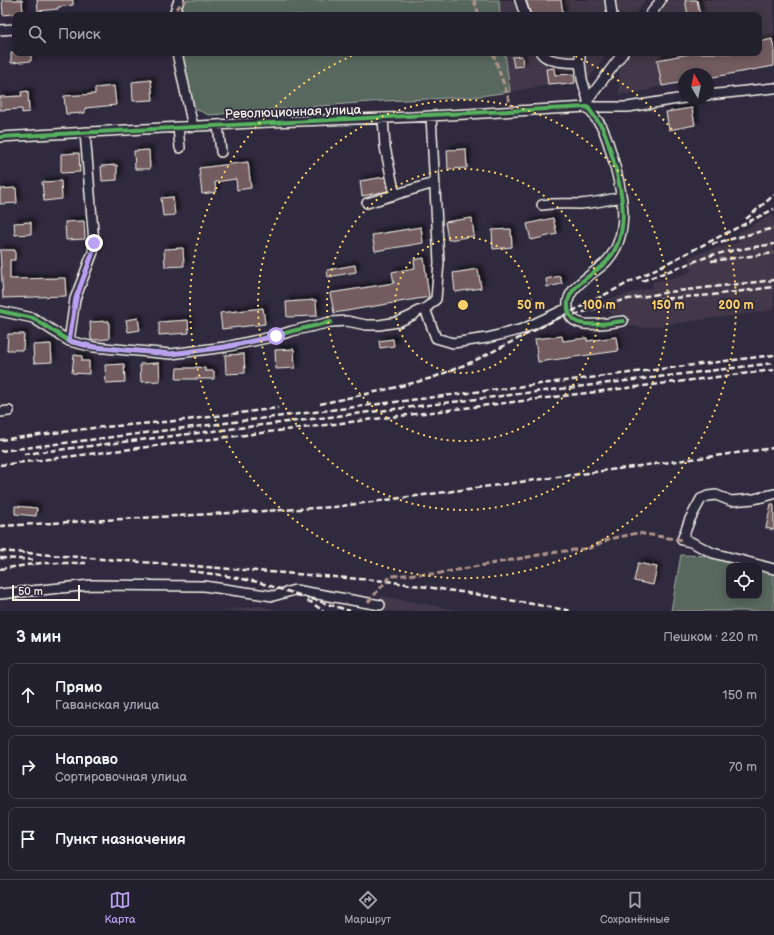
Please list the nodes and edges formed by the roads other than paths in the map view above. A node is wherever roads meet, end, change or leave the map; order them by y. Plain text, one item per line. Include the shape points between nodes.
1 (179, 0) edge
2 (520, 0) edge
3 (610, 0) edge
4 (661, 0) edge
5 (175, 12) edge
6 (525, 12) edge
7 (612, 12) edge
8 (652, 12) edge
9 (12, 29) edge
10 (0, 30) edge
11 (178, 56) edge
12 (543, 56) edge
13 (582, 56) edge
14 (621, 56) edge
15 (774, 88) edge
16 (714, 94) edge
17 (678, 99) edge
18 (588, 104) junction
19 (431, 116) junction
20 (383, 118) junction
21 (218, 125) junction
22 (193, 126) junction
23 (178, 127) junction
24 (85, 132) junction
25 (0, 137) edge
26 (180, 148) dead end
27 (221, 152) dead end
28 (434, 183) junction
29 (395, 195) junction
30 (621, 197) junction
31 (367, 203) dead end
32 (542, 205) dead end
33 (568, 308) junction
34 (425, 309) junction
35 (0, 311) edge
36 (623, 321) dead end
37 (69, 341) junction
38 (774, 494) edge
39 (774, 569) edge
40 (0, 594) edge
41 (380, 605) dead end

1 - 5 street
2 - 6 street
3 - 7 street
4 - 8 street
9 - 10 street
11 - 22 street
12 - 13 street via 554,60
13 - 18 street via 582,79
14 - 18 street
15 - 16 street
17 - 18 street, Революционная улица via 628,107
18 - 19 street, Революционная улица
18 - 30 street via 607,140
19 - 20 street, Революционная улица
19 - 28 street
20 - 21 street, Революционная улица
20 - 29 street via 385,147
21 - 22 street, Революционная улица
21 - 27 street
22 - 23 street, Революционная улица
23 - 24 street, Революционная улица
23 - 26 street
24 - 25 street, Революционная улица
24 - 37 street via 94,243 76,298
28 - 29 street
28 - 34 street via 439,262 436,299
29 - 31 street
30 - 32 street via 600,202
30 - 33 street via 622,229 618,243 608,260 571,293
33 - 34 street via 523,329 453,343 436,338
33 - 36 street via 577,322 586,325
34 - 37 street via 398,322 379,325 331,322 225,347 171,354 94,347
35 - 37 street via 33,318
38 - 39 street via 731,501 716,495 701,499 682,540 713,553
40 - 41 street via 91,585 204,586 274,596 294,590

